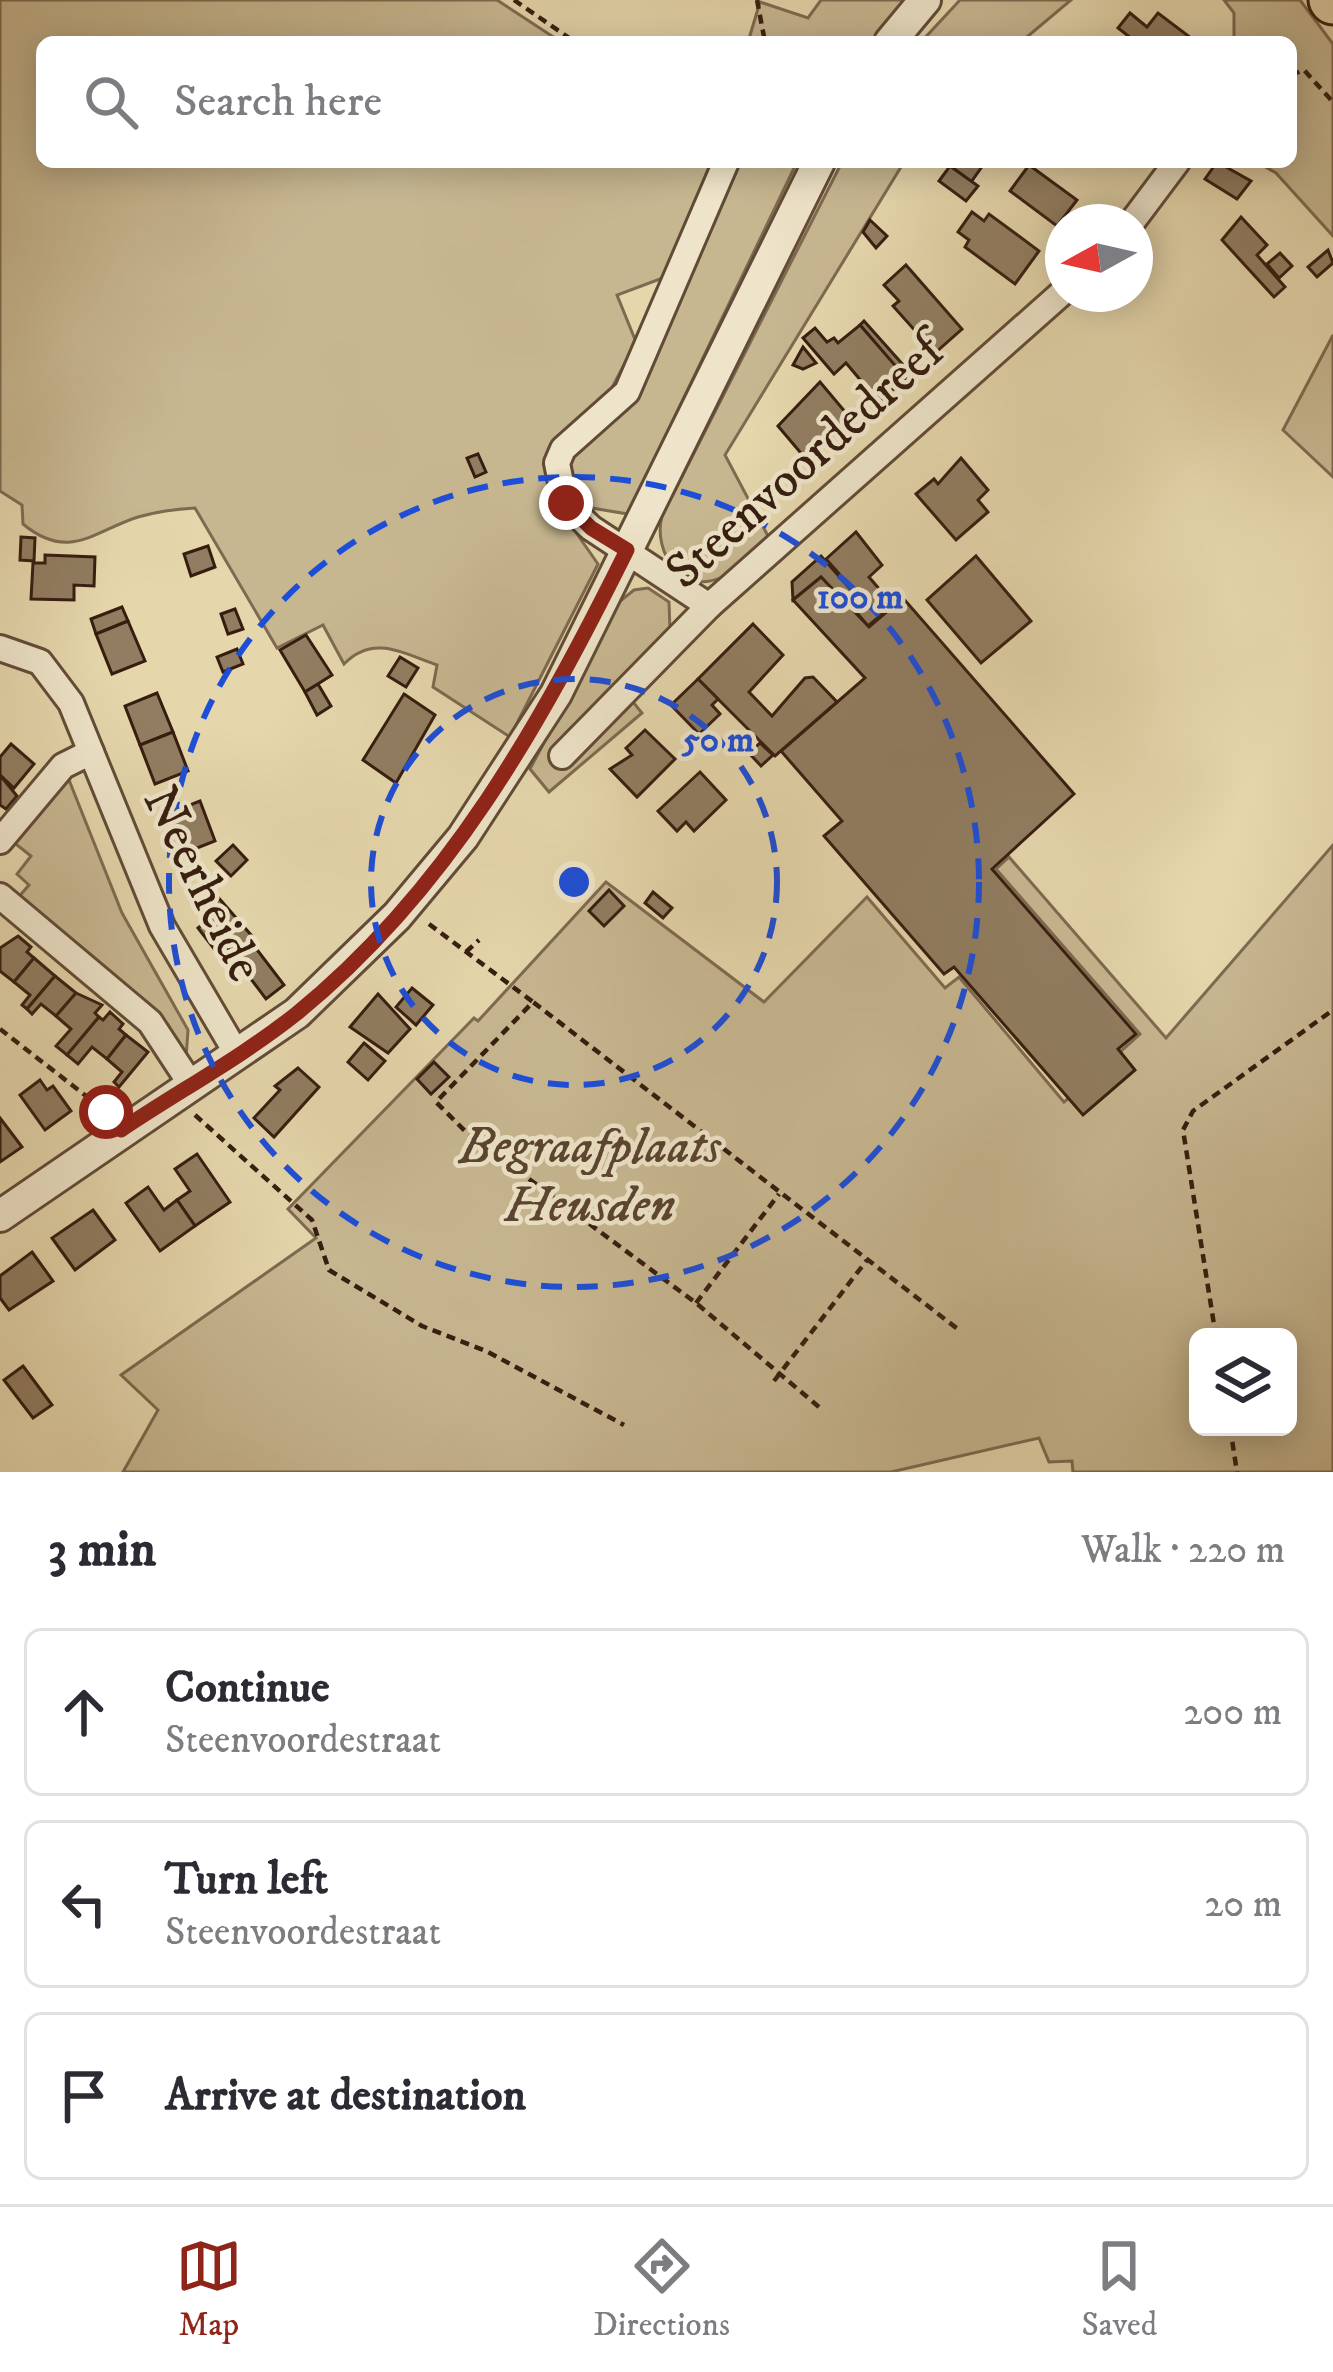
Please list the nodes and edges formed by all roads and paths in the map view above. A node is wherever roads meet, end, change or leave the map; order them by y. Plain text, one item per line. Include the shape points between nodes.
1 (514, 0) edge
2 (758, 0) edge
3 (925, 0) edge
4 (566, 36) edge
5 (764, 36) edge
6 (895, 36) edge
7 (1297, 72) edge
8 (1333, 102) edge
9 (723, 168) edge
10 (816, 168) edge
11 (1172, 168) edge
12 (1146, 204) edge
13 (1045, 308) edge
14 (627, 550) junction
15 (709, 606) junction
16 (0, 648) edge
17 (91, 752) junction
18 (562, 756) dead end
19 (0, 841) edge
20 (0, 896) edge
21 (405, 906) junction
22 (479, 940) dead end
23 (466, 952) junction
24 (533, 1002) junction
25 (1333, 1010) edge
26 (0, 1029) edge
27 (237, 1054) junction
28 (182, 1088) junction
29 (121, 1130) junction
30 (778, 1194) junction
31 (0, 1216) edge
32 (867, 1260) junction
33 (696, 1303) junction
34 (1215, 1328) edge
35 (959, 1330) dead end
36 (779, 1373) junction
37 (773, 1381) dead end
38 (819, 1407) dead end
39 (624, 1425) dead end
40 (1231, 1436) edge
41 (1237, 1472) edge

1 - 4 path
2 - 5 path
3 - 6 street
7 - 8 path via 1304,70
9 - 14 street via 627,392 557,463 566,503
10 - 14 street
11 - 12 street
13 - 15 street, Steenvoordedreef
14 - 15 street
14 - 21 street via 521,754
15 - 18 street, Steenvoordedreef
16 - 17 street, Neerheide via 40,662 61,686
17 - 19 street, Neerheide via 63,766
17 - 27 street, Neerheide via 162,926
20 - 28 street, Neerheide via 150,1022
21 - 23 path
21 - 27 street via 297,1012
22 - 23 path
23 - 24 path
24 - 30 path
24 - 33 path via 436,1102
25 - 34 path via 1193,1112 1183,1130
26 - 29 path
27 - 28 street
28 - 29 street
28 - 39 path via 312,1220 329,1270 422,1326
29 - 31 street
30 - 32 path
30 - 33 path
32 - 35 path
32 - 36 path
33 - 36 path
36 - 37 path
36 - 38 path
40 - 41 path

